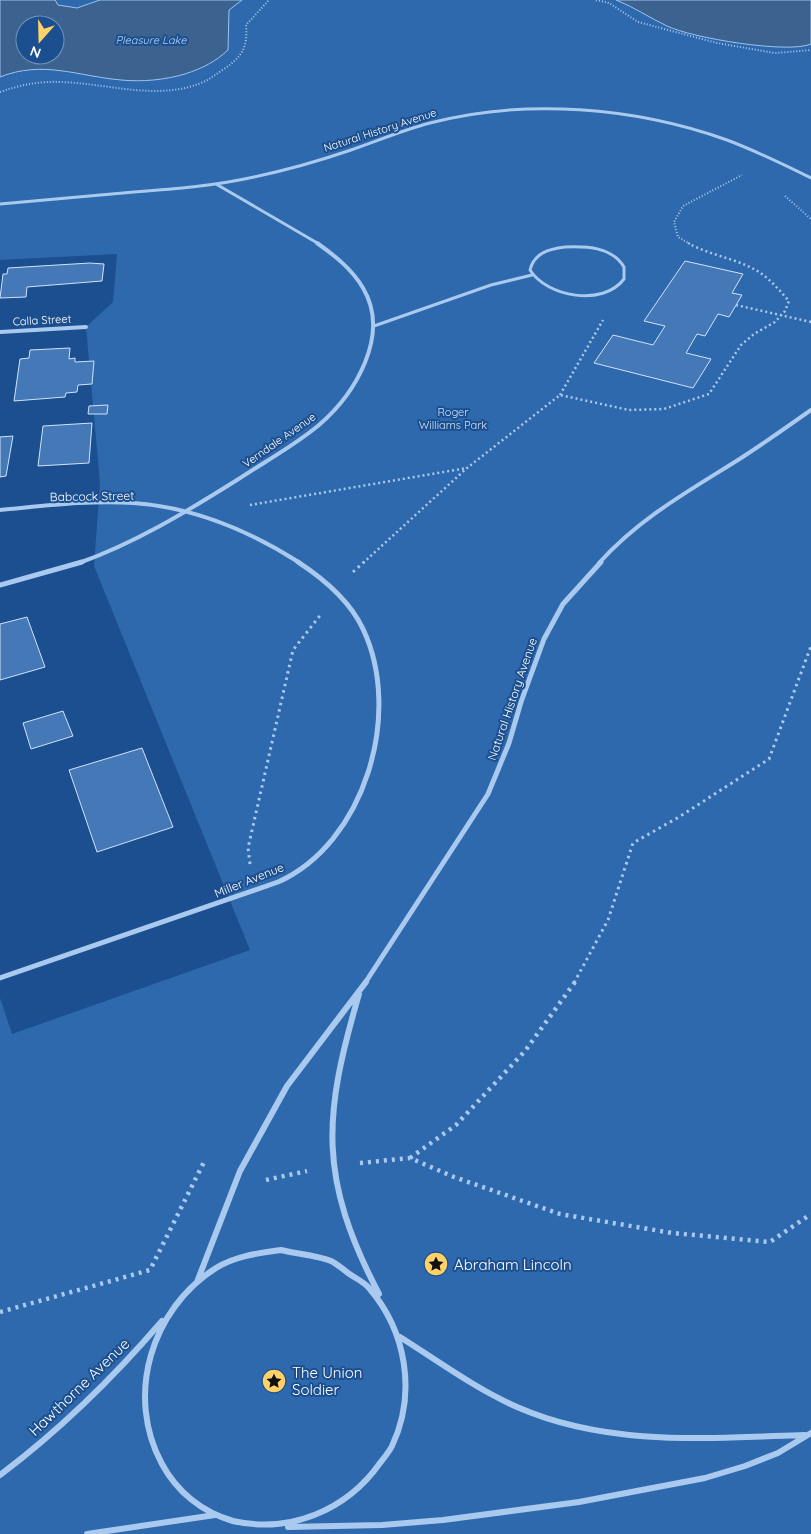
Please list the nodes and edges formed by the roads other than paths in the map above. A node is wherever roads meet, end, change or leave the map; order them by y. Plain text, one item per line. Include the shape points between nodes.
1 (811, 178) edge
2 (216, 184) junction
3 (0, 204) edge
4 (532, 275) junction
5 (374, 326) junction
6 (86, 327) dead end
7 (0, 332) edge
8 (811, 410) edge
9 (0, 510) edge
10 (184, 511) junction
11 (0, 585) edge
12 (0, 978) edge
13 (360, 992) junction
14 (197, 1282) junction
15 (383, 1302) junction
16 (170, 1312) junction
17 (400, 1337) junction
18 (808, 1434) edge
19 (0, 1475) edge
20 (215, 1515) junction
21 (270, 1528) junction
22 (87, 1534) edge

1 - 2 street, Natural History Avenue via 737,143 663,122 602,113 522,110 442,120 296,167
2 - 3 street, Natural History Avenue
2 - 5 street, Verndale Avenue via 334,255 363,289
4 - 4 lane via 550,289 584,295 615,288 625,277 626,269 606,252 565,247 537,256 531,265
4 - 5 lane via 491,285
5 - 10 street, Verndale Avenue via 365,365 330,414 296,441
6 - 7 street, Calla Street
8 - 13 street, Natural History Avenue via 652,514 614,547 572,593 544,639 500,770 488,794
9 - 10 street, Babcock Street via 108,503
10 - 11 street, Verndale Avenue via 108,552
10 - 12 street, Miller Avenue via 218,521 297,561 338,592 351,609 373,651 378,674 374,754 365,780 354,806 338,830 321,852 301,869 253,891
13 - 14 street, Natural History Avenue via 307,1057 267,1120 240,1171
13 - 15 street, Natural History Avenue via 336,1086 333,1166 353,1237
14 - 15 street via 239,1258 274,1251 302,1251 357,1275
14 - 16 street
15 - 17 street
16 - 19 street, Hawthorne Avenue via 98,1392 46,1440
16 - 20 street via 148,1360 144,1401 149,1435 157,1458 170,1479 186,1496
17 - 18 street via 498,1398 578,1428 644,1438
17 - 21 street via 406,1370 404,1409 392,1445 382,1462 352,1497 313,1519
18 - 21 street via 778,1453 705,1478 578,1502 426,1521
20 - 21 street via 227,1521
20 - 22 street

